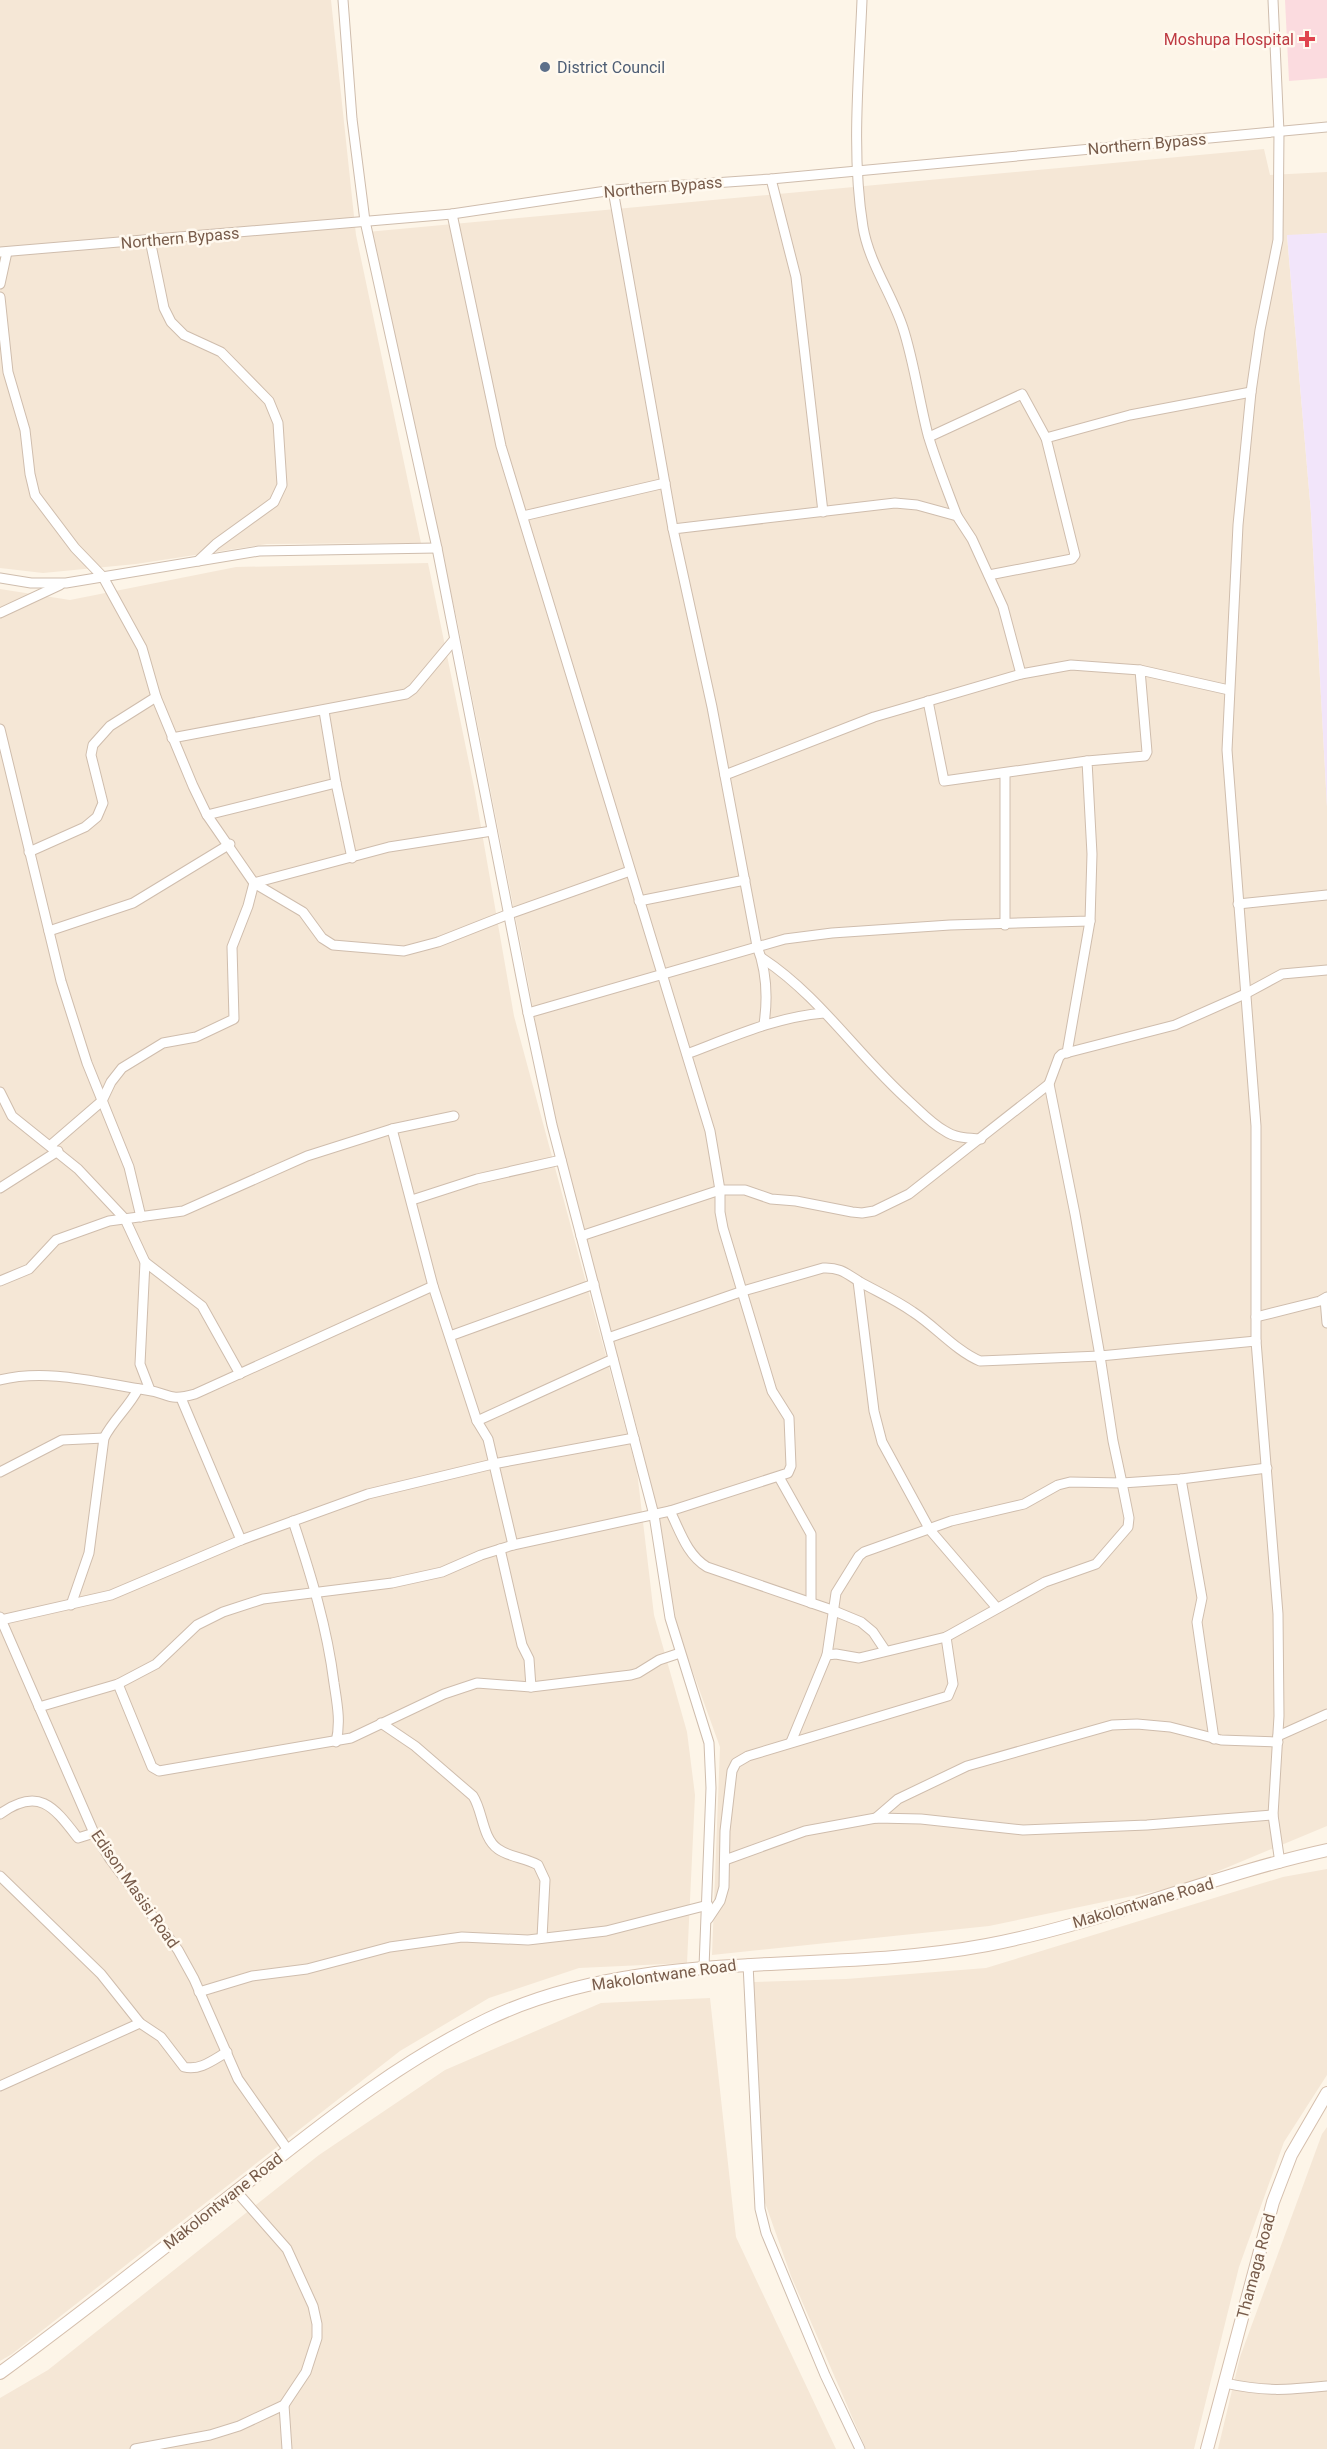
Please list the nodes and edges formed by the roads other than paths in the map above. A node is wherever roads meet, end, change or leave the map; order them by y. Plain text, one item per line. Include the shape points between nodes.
1 (343, 0) edge
2 (862, 0) edge
3 (1273, 0) edge
4 (1327, 127) edge
5 (1279, 132) junction
6 (857, 169) junction
7 (771, 179) junction
8 (613, 190) junction
9 (452, 214) junction
10 (365, 221) junction
11 (150, 240) junction
12 (4, 252) edge
13 (0, 284) edge
14 (0, 297) edge
15 (1251, 392) junction
16 (929, 437) junction
17 (1046, 438) junction
18 (665, 483) junction
19 (824, 512) junction
20 (523, 516) junction
21 (957, 516) junction
22 (673, 529) junction
23 (437, 548) junction
24 (198, 561) junction
25 (989, 575) junction
26 (104, 577) junction
27 (0, 579) edge
28 (66, 583) junction
29 (0, 613) edge
30 (454, 640) junction
31 (1140, 670) junction
32 (1021, 674) junction
33 (1228, 690) junction
34 (156, 697) junction
35 (928, 702) junction
36 (324, 711) junction
37 (0, 729) edge
38 (172, 738) junction
39 (1086, 761) junction
40 (1005, 773) junction
41 (725, 775) junction
42 (336, 783) junction
43 (207, 814) junction
44 (492, 831) junction
45 (230, 844) junction
46 (29, 852) junction
47 (352, 858) junction
48 (630, 871) junction
49 (745, 880) junction
50 (254, 884) junction
51 (1327, 895) edge
52 (639, 901) junction
53 (1238, 904) junction
54 (508, 914) junction
55 (1090, 921) junction
56 (1005, 925) junction
57 (49, 931) junction
58 (757, 946) junction
59 (762, 958) junction
60 (1327, 970) edge
61 (662, 974) junction
62 (1245, 994) junction
63 (824, 1012) junction
64 (528, 1013) junction
65 (765, 1024) junction
66 (1067, 1053) junction
67 (687, 1054) junction
68 (1048, 1084) junction
69 (0, 1092) edge
70 (102, 1101) junction
71 (454, 1116) dead end
72 (392, 1129) junction
73 (981, 1139) junction
74 (54, 1148) junction
75 (561, 1160) junction
76 (0, 1188) edge
77 (720, 1190) junction
78 (412, 1200) junction
79 (141, 1217) junction
80 (125, 1219) junction
81 (582, 1236) junction
82 (145, 1262) junction
83 (0, 1281) edge
84 (858, 1281) junction
85 (594, 1284) junction
86 (433, 1286) junction
87 (743, 1291) junction
88 (1326, 1298) edge
89 (1256, 1317) junction
90 (1327, 1323) edge
91 (450, 1336) junction
92 (608, 1338) junction
93 (1256, 1341) junction
94 (1100, 1356) junction
95 (614, 1359) junction
96 (240, 1374) junction
97 (0, 1380) edge
98 (138, 1389) junction
99 (150, 1390) junction
100 (181, 1398) junction
101 (477, 1421) junction
102 (104, 1438) junction
103 (634, 1438) junction
104 (493, 1464) junction
105 (1267, 1468) junction
106 (0, 1472) edge
107 (779, 1477) junction
108 (1181, 1479) junction
109 (1122, 1483) junction
110 (670, 1511) junction
111 (654, 1515) junction
112 (293, 1521) junction
113 (930, 1530) junction
114 (241, 1540) junction
115 (513, 1545) junction
116 (500, 1549) junction
117 (317, 1593) junction
118 (811, 1603) junction
119 (71, 1605) junction
120 (998, 1608) junction
121 (832, 1610) junction
122 (1, 1618) edge
123 (946, 1637) junction
124 (885, 1650) junction
125 (680, 1653) junction
126 (827, 1655) junction
127 (118, 1684) junction
128 (531, 1687) junction
129 (39, 1707) junction
130 (1327, 1714) edge
131 (381, 1723) junction
132 (1214, 1739) junction
133 (1278, 1739) junction
134 (336, 1742) junction
135 (790, 1742) junction
136 (0, 1814) edge
137 (1273, 1815) junction
138 (876, 1818) junction
139 (94, 1833) junction
140 (1327, 1850) edge
141 (725, 1860) junction
142 (1280, 1863) junction
143 (0, 1876) edge
144 (708, 1905) junction
145 (707, 1921) junction
146 (542, 1938) junction
147 (748, 1964) junction
148 (704, 1967) junction
149 (199, 1992) junction
150 (140, 2023) junction
151 (227, 2052) junction
152 (0, 2086) edge
153 (1327, 2093) edge
154 (288, 2150) junction
155 (236, 2191) junction
156 (0, 2373) edge
157 (1225, 2383) junction
158 (1327, 2386) edge
159 (284, 2405) junction
160 (135, 2449) edge
161 (287, 2449) edge
162 (860, 2449) edge
163 (1207, 2449) edge

1 - 10 street
2 - 6 street
3 - 5 street
4 - 5 street, Northern Bypass
5 - 6 street, Northern Bypass
5 - 15 street via 1278,240
6 - 7 street, Northern Bypass
6 - 16 street via 868,249 905,335
7 - 8 street, Northern Bypass
7 - 19 street via 796,277
8 - 9 street, Northern Bypass
8 - 18 street
9 - 10 street, Northern Bypass
9 - 20 street via 501,446
10 - 11 street, Northern Bypass
10 - 23 street
11 - 12 street, Northern Bypass
11 - 24 street via 164,308 171,322 184,335 221,352 269,401 278,423 280,493 274,502
12 - 13 street
14 - 26 street via 8,372 27,439 32,485 62,531
15 - 17 street via 1131,415
15 - 33 street
16 - 17 street via 1022,394
16 - 21 street
17 - 25 street via 1075,555 1072,559
18 - 20 street
18 - 22 street
19 - 21 street via 895,504 917,505
19 - 22 street
20 - 48 street
21 - 25 street
22 - 41 street
23 - 24 street via 259,551
23 - 30 street
24 - 26 street
25 - 32 street via 1004,607
26 - 28 street
26 - 34 street via 142,648
27 - 28 street
28 - 29 street
30 - 36 street via 406,694
30 - 44 street
31 - 32 street via 1071,664
31 - 33 street
31 - 39 street via 1145,756
32 - 35 street
33 - 53 street via 1227,762
34 - 38 street
34 - 46 street via 110,726 93,745 103,803 97,817 85,827
35 - 40 street via 945,781
35 - 41 street via 874,717
36 - 38 street
36 - 42 street
37 - 46 street
38 - 43 street
39 - 40 street
39 - 55 street via 1092,854
40 - 56 street
41 - 49 street
42 - 43 street
42 - 47 street
43 - 45 street
44 - 47 street via 389,847
44 - 54 street
45 - 50 street
45 - 57 street via 133,903
46 - 57 street
47 - 50 street
48 - 52 street
48 - 54 street
49 - 52 street
49 - 58 street
50 - 54 street via 303,912 322,938 333,945 351,948 404,951
50 - 70 street via 232,947 234,1019 196,1037 169,1040 155,1048 115,1075
51 - 53 street
52 - 61 street
53 - 62 street
54 - 64 street
55 - 56 street
55 - 66 street
56 - 58 street via 832,933
57 - 70 street via 64,992
58 - 59 street
58 - 61 street
59 - 63 street via 782,971
59 - 65 street
60 - 62 street via 1282,974
61 - 64 street
61 - 67 street
62 - 66 street via 1175,1025
62 - 89 street via 1256,1126
63 - 65 street
63 - 73 street via 882,1077 925,1116 945,1132
64 - 75 street
65 - 67 street
66 - 68 street via 1059,1057
67 - 77 street via 710,1131
68 - 73 street
68 - 94 street via 1076,1214
69 - 74 street via 12,1116
70 - 74 street
70 - 79 street via 129,1167
71 - 72 street
72 - 78 street
72 - 79 street via 307,1156 183,1210
73 - 77 street via 909,1194 862,1213 771,1199 745,1190
74 - 76 street
74 - 80 street
75 - 78 street via 477,1179
75 - 81 street
77 - 81 street
77 - 87 street via 721,1219
78 - 86 street
79 - 80 street
80 - 82 street
80 - 83 street via 56,1240 29,1269
81 - 85 street
82 - 96 street via 202,1306
82 - 99 street via 140,1364
84 - 87 street via 842,1270 823,1268
84 - 94 street via 912,1311 968,1356 980,1361
84 - 113 street via 877,1428
85 - 91 street
85 - 92 street
86 - 91 street
86 - 96 street
87 - 92 street
87 - 107 street via 772,1391 790,1425 790,1470
88 - 89 street
88 - 90 street
89 - 93 street
91 - 101 street
92 - 95 street
93 - 94 street
93 - 105 street
94 - 109 street
95 - 101 street
95 - 103 street
96 - 100 street
97 - 98 street via 72,1378
98 - 99 street
98 - 102 street
99 - 100 street
100 - 114 street
101 - 104 street via 488,1440
102 - 106 street via 62,1440
102 - 119 street via 89,1552
103 - 104 street
103 - 111 street
104 - 112 street via 368,1494
104 - 115 street
105 - 108 street
105 - 133 street via 1278,1614
107 - 110 street
107 - 118 street via 811,1534
108 - 109 street
108 - 132 street via 1202,1598 1197,1622
109 - 113 street via 1070,1482 1024,1504 951,1521
109 - 120 street via 1128,1527 1096,1564 1045,1582
110 - 111 street
110 - 118 street via 698,1562
111 - 115 street
111 - 125 street via 670,1618
112 - 114 street
112 - 117 street
113 - 120 street
113 - 121 street via 859,1556 836,1593
114 - 119 street via 111,1595
115 - 116 street
116 - 117 street via 442,1572
116 - 128 street via 522,1645 529,1659
117 - 127 street via 263,1599 205,1620 156,1664
117 - 134 street via 331,1657 339,1722
118 - 121 street
119 - 122 street
120 - 123 street
121 - 124 street via 861,1622
121 - 126 street
122 - 129 street, Edison Masisi Road
123 - 124 street
123 - 135 street via 953,1684 948,1696
124 - 126 street via 859,1658
125 - 128 street via 638,1673
125 - 144 street via 711,1753
126 - 135 street
127 - 129 street
127 - 134 street via 152,1767 159,1771
128 - 131 street via 477,1683
129 - 139 street, Edison Masisi Road
130 - 133 street
131 - 134 street
131 - 146 street via 415,1746 473,1796 492,1844 538,1865 545,1880
132 - 133 street
132 - 138 street via 1170,1727 1112,1725 967,1766 898,1799
133 - 137 street
135 - 141 street via 736,1763 732,1771
136 - 139 street via 13,1805 45,1803 56,1809 78,1838
137 - 138 street via 1023,1830
137 - 142 street
138 - 141 street via 806,1831
139 - 149 street, Edison Masisi Road via 177,1950
140 - 142 main road, Makolontwane Road
141 - 145 street via 720,1901
142 - 147 main road, Makolontwane Road via 989,1945 896,1956
143 - 150 street via 101,1974
144 - 145 street
144 - 146 street via 606,1931
145 - 148 street
146 - 149 street via 462,1937 390,1947 307,1969 252,1976
147 - 148 main road, Makolontwane Road
147 - 162 street via 760,2209 766,2233 825,2375
148 - 154 main road, Makolontwane Road via 588,1986 489,2019 423,2055
149 - 151 street, Edison Masisi Road
150 - 151 street via 161,2037 184,2067 201,2067
150 - 152 street
151 - 154 street, Edison Masisi Road via 238,2079
153 - 157 main road, Thamaga Road via 1291,2155 1273,2202
154 - 155 main road, Makolontwane Road
155 - 156 main road, Makolontwane Road
155 - 159 street via 287,2249 313,2306 316,2338 306,2372
157 - 158 street via 1265,2390
157 - 163 main road, Thamaga Road
159 - 160 street via 210,2435
159 - 161 street

